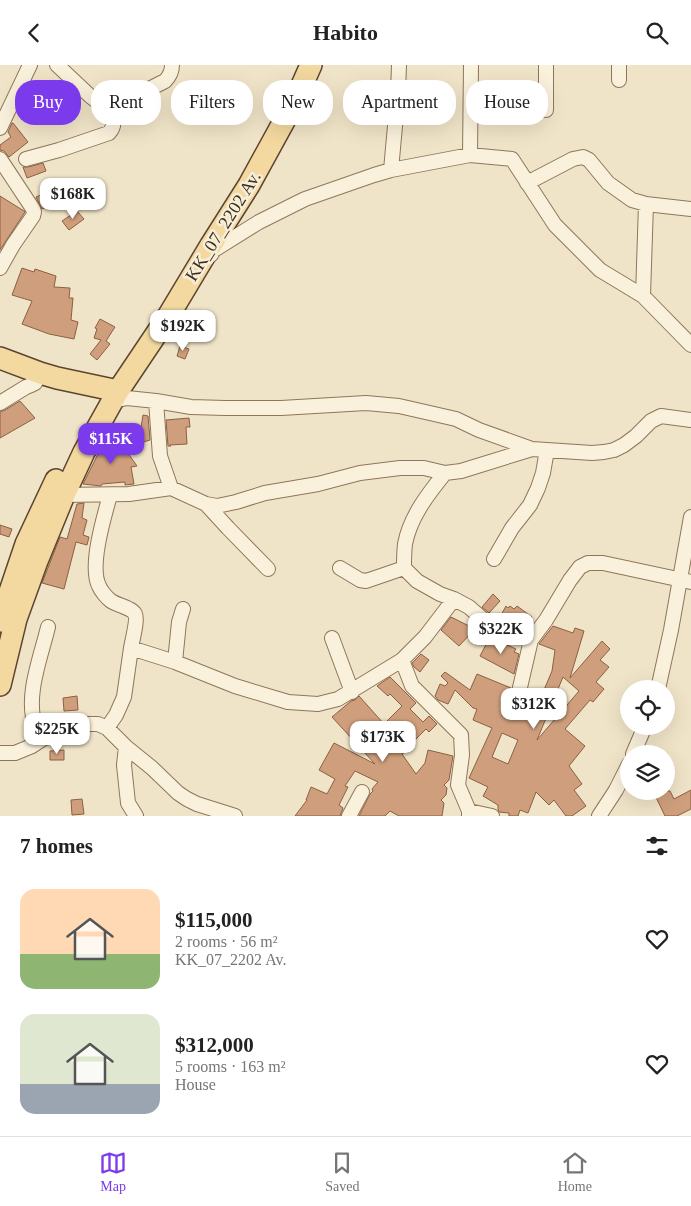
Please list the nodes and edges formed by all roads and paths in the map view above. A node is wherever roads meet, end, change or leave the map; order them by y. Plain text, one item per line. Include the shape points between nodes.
1 (30, 65) edge
2 (57, 65) edge
3 (172, 65) edge
4 (302, 65) edge
5 (311, 65) edge
6 (399, 65) edge
7 (471, 65) edge
8 (546, 65) edge
9 (619, 65) edge
10 (546, 80) edge
11 (619, 80) dead end
12 (161, 83) edge
13 (91, 96) edge
14 (114, 125) edge
15 (0, 128) edge
16 (470, 155) junction
17 (0, 159) edge
18 (26, 159) dead end
19 (391, 170) junction
20 (527, 183) junction
21 (646, 204) junction
22 (691, 209) edge
23 (0, 268) edge
24 (643, 296) junction
25 (169, 315) junction
26 (691, 345) edge
27 (0, 358) edge
28 (0, 368) edge
29 (38, 378) junction
30 (113, 395) junction
31 (156, 401) junction
32 (0, 403) edge
33 (691, 420) edge
34 (532, 449) junction
35 (547, 450) junction
36 (445, 473) junction
37 (171, 488) junction
38 (64, 495) junction
39 (110, 495) junction
40 (206, 504) junction
41 (691, 517) edge
42 (494, 559) dead end
43 (340, 568) dead end
44 (404, 568) junction
45 (268, 569) dead end
46 (685, 581) edge
47 (454, 599) junction
48 (183, 609) dead end
49 (0, 621) edge
50 (48, 627) dead end
51 (332, 638) dead end
52 (530, 640) junction
53 (130, 648) junction
54 (402, 660) junction
55 (175, 662) junction
56 (660, 680) edge
57 (0, 685) edge
58 (352, 692) junction
59 (518, 696) dead end
60 (107, 728) junction
61 (42, 739) junction
62 (126, 747) junction
63 (0, 753) edge
64 (620, 782) edge
65 (362, 792) dead end
66 (469, 814) edge
67 (136, 816) edge
68 (235, 816) edge
69 (349, 816) edge
70 (492, 816) edge
71 (599, 816) edge

1 - 15 street
2 - 13 street
3 - 12 street via 170,75
4 - 30 main road via 270,127 149,323
5 - 25 main road, KK_07_2202 Av. via 249,185
6 - 19 street
7 - 16 street
8 - 10 street
9 - 11 street
14 - 18 street via 109,133
16 - 19 street
16 - 20 street via 512,159
17 - 23 street via 34,212
19 - 25 street via 305,199 214,250
20 - 21 street via 573,159 584,157 608,183
20 - 24 street via 555,225 600,270
21 - 22 street
21 - 24 street
24 - 26 street
25 - 30 main road, KK_07_2202 Av.
27 - 29 main road
28 - 29 main road
29 - 30 main road via 57,378
29 - 32 street
30 - 31 street
30 - 38 main road, KK_07_2202 Av.
30 - 49 main road via 60,473 26,544
31 - 34 street via 226,408 366,403 399,406 456,419
31 - 37 street via 160,456
33 - 35 street via 661,415 614,450
34 - 35 street
34 - 36 street
35 - 42 street via 538,488 530,505
36 - 40 street via 424,468 400,468 360,473 217,506
36 - 44 street via 413,519 405,544
37 - 39 street
37 - 40 street
38 - 39 street
38 - 57 main road, KK_07_2202 Av. via 16,619
39 - 53 street via 97,549 96,574 98,585 111,600 135,614
40 - 45 street
41 - 46 street
43 - 44 street via 366,581
44 - 47 street via 417,581
46 - 52 street via 603,563 588,563 570,579
46 - 56 street
47 - 52 street via 487,623
47 - 54 street
48 - 55 street
50 - 61 street via 31,704
51 - 58 street
52 - 59 street
53 - 55 street
53 - 60 street via 124,697
54 - 58 street
54 - 66 street via 412,685 461,735 458,785
55 - 58 street via 235,686 288,701 318,704
60 - 61 street via 98,724 78,724 58,729
60 - 62 street
61 - 63 street via 15,753
62 - 67 street via 124,765 128,803
62 - 68 street via 187,799
64 - 71 street
65 - 69 street
66 - 70 street

